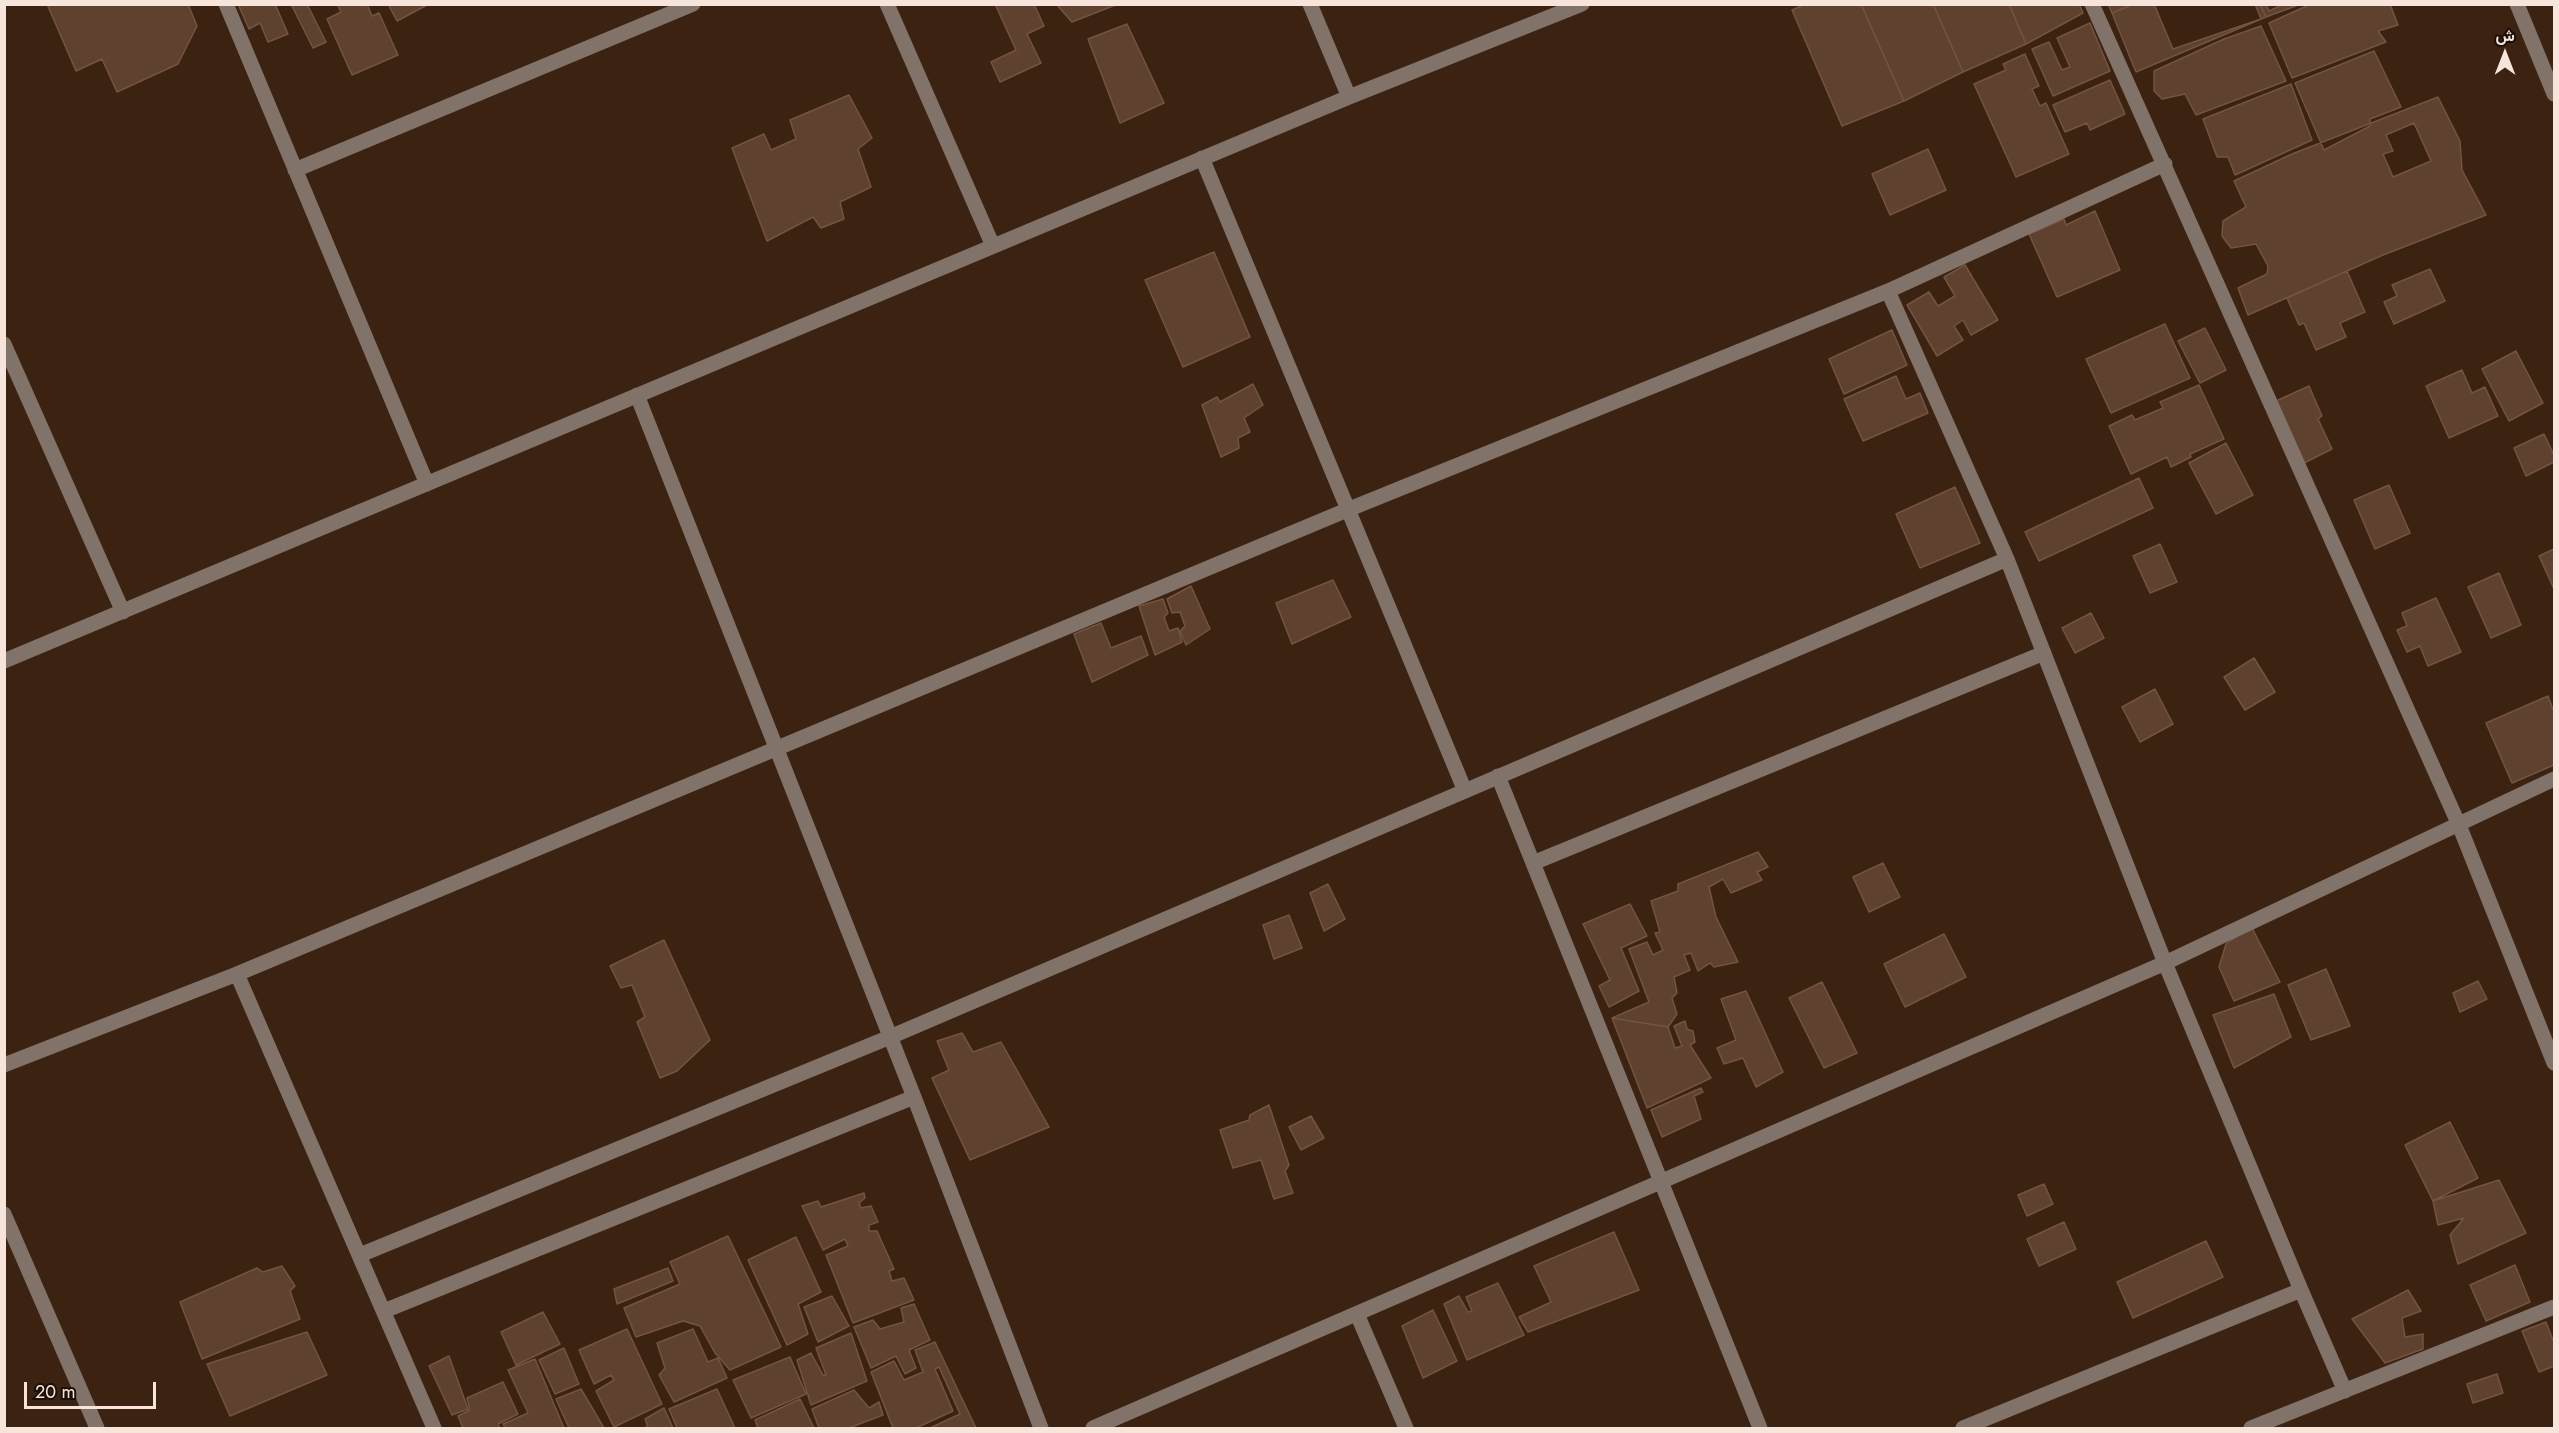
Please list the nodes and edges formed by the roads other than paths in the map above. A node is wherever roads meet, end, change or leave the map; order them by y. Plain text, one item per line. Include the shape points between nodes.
1 (226, 4) edge
2 (693, 4) edge
3 (887, 4) edge
4 (1310, 4) edge
5 (1582, 4) edge
6 (2092, 4) edge
7 (2517, 4) edge
8 (2554, 94) edge
9 (1349, 97) junction
10 (1202, 158) junction
11 (2165, 164) junction
12 (295, 170) junction
13 (993, 246) junction
14 (1888, 291) junction
15 (4, 344) edge
16 (637, 395) junction
17 (427, 484) junction
18 (1347, 510) junction
19 (2007, 559) junction
20 (123, 612) junction
21 (2044, 653) junction
22 (4, 661) edge
23 (776, 748) junction
24 (1498, 776) junction
25 (2554, 779) edge
26 (1465, 791) junction
27 (2459, 825) junction
28 (1533, 863) junction
29 (2165, 963) junction
30 (237, 974) junction
31 (890, 1037) junction
32 (2554, 1063) edge
33 (4, 1065) edge
34 (914, 1097) junction
35 (1662, 1180) junction
36 (4, 1214) edge
37 (360, 1255) junction
38 (2301, 1290) junction
39 (2554, 1307) edge
40 (384, 1311) junction
41 (1357, 1314) junction
42 (2345, 1391) junction
43 (97, 1428) edge
44 (434, 1428) edge
45 (1041, 1428) edge
46 (1093, 1428) edge
47 (1406, 1428) edge
48 (1760, 1428) edge
49 (1963, 1428) edge
50 (2251, 1428) edge

1 - 12 street
2 - 12 street
3 - 13 street
4 - 9 street
5 - 9 street
6 - 11 street
7 - 8 street
9 - 10 street
10 - 13 street
10 - 18 street
11 - 14 street
11 - 27 street
12 - 17 street
13 - 16 street
14 - 18 street
14 - 19 street
15 - 20 street
16 - 17 street
16 - 23 street
17 - 20 street
18 - 23 street
18 - 26 street
19 - 21 street
19 - 24 street
20 - 22 street
21 - 28 street
21 - 29 street
23 - 30 street
23 - 31 street
24 - 26 street
24 - 28 street
25 - 27 street
26 - 31 street
27 - 29 street
27 - 32 street
28 - 35 street
29 - 35 street
29 - 38 street
30 - 33 street
30 - 37 street
31 - 34 street
31 - 37 street
34 - 40 street
34 - 45 street
35 - 41 street
35 - 48 street
36 - 43 street
37 - 40 street
38 - 42 street
38 - 49 street
39 - 42 street
40 - 44 street
41 - 46 street
41 - 47 street
42 - 50 street

